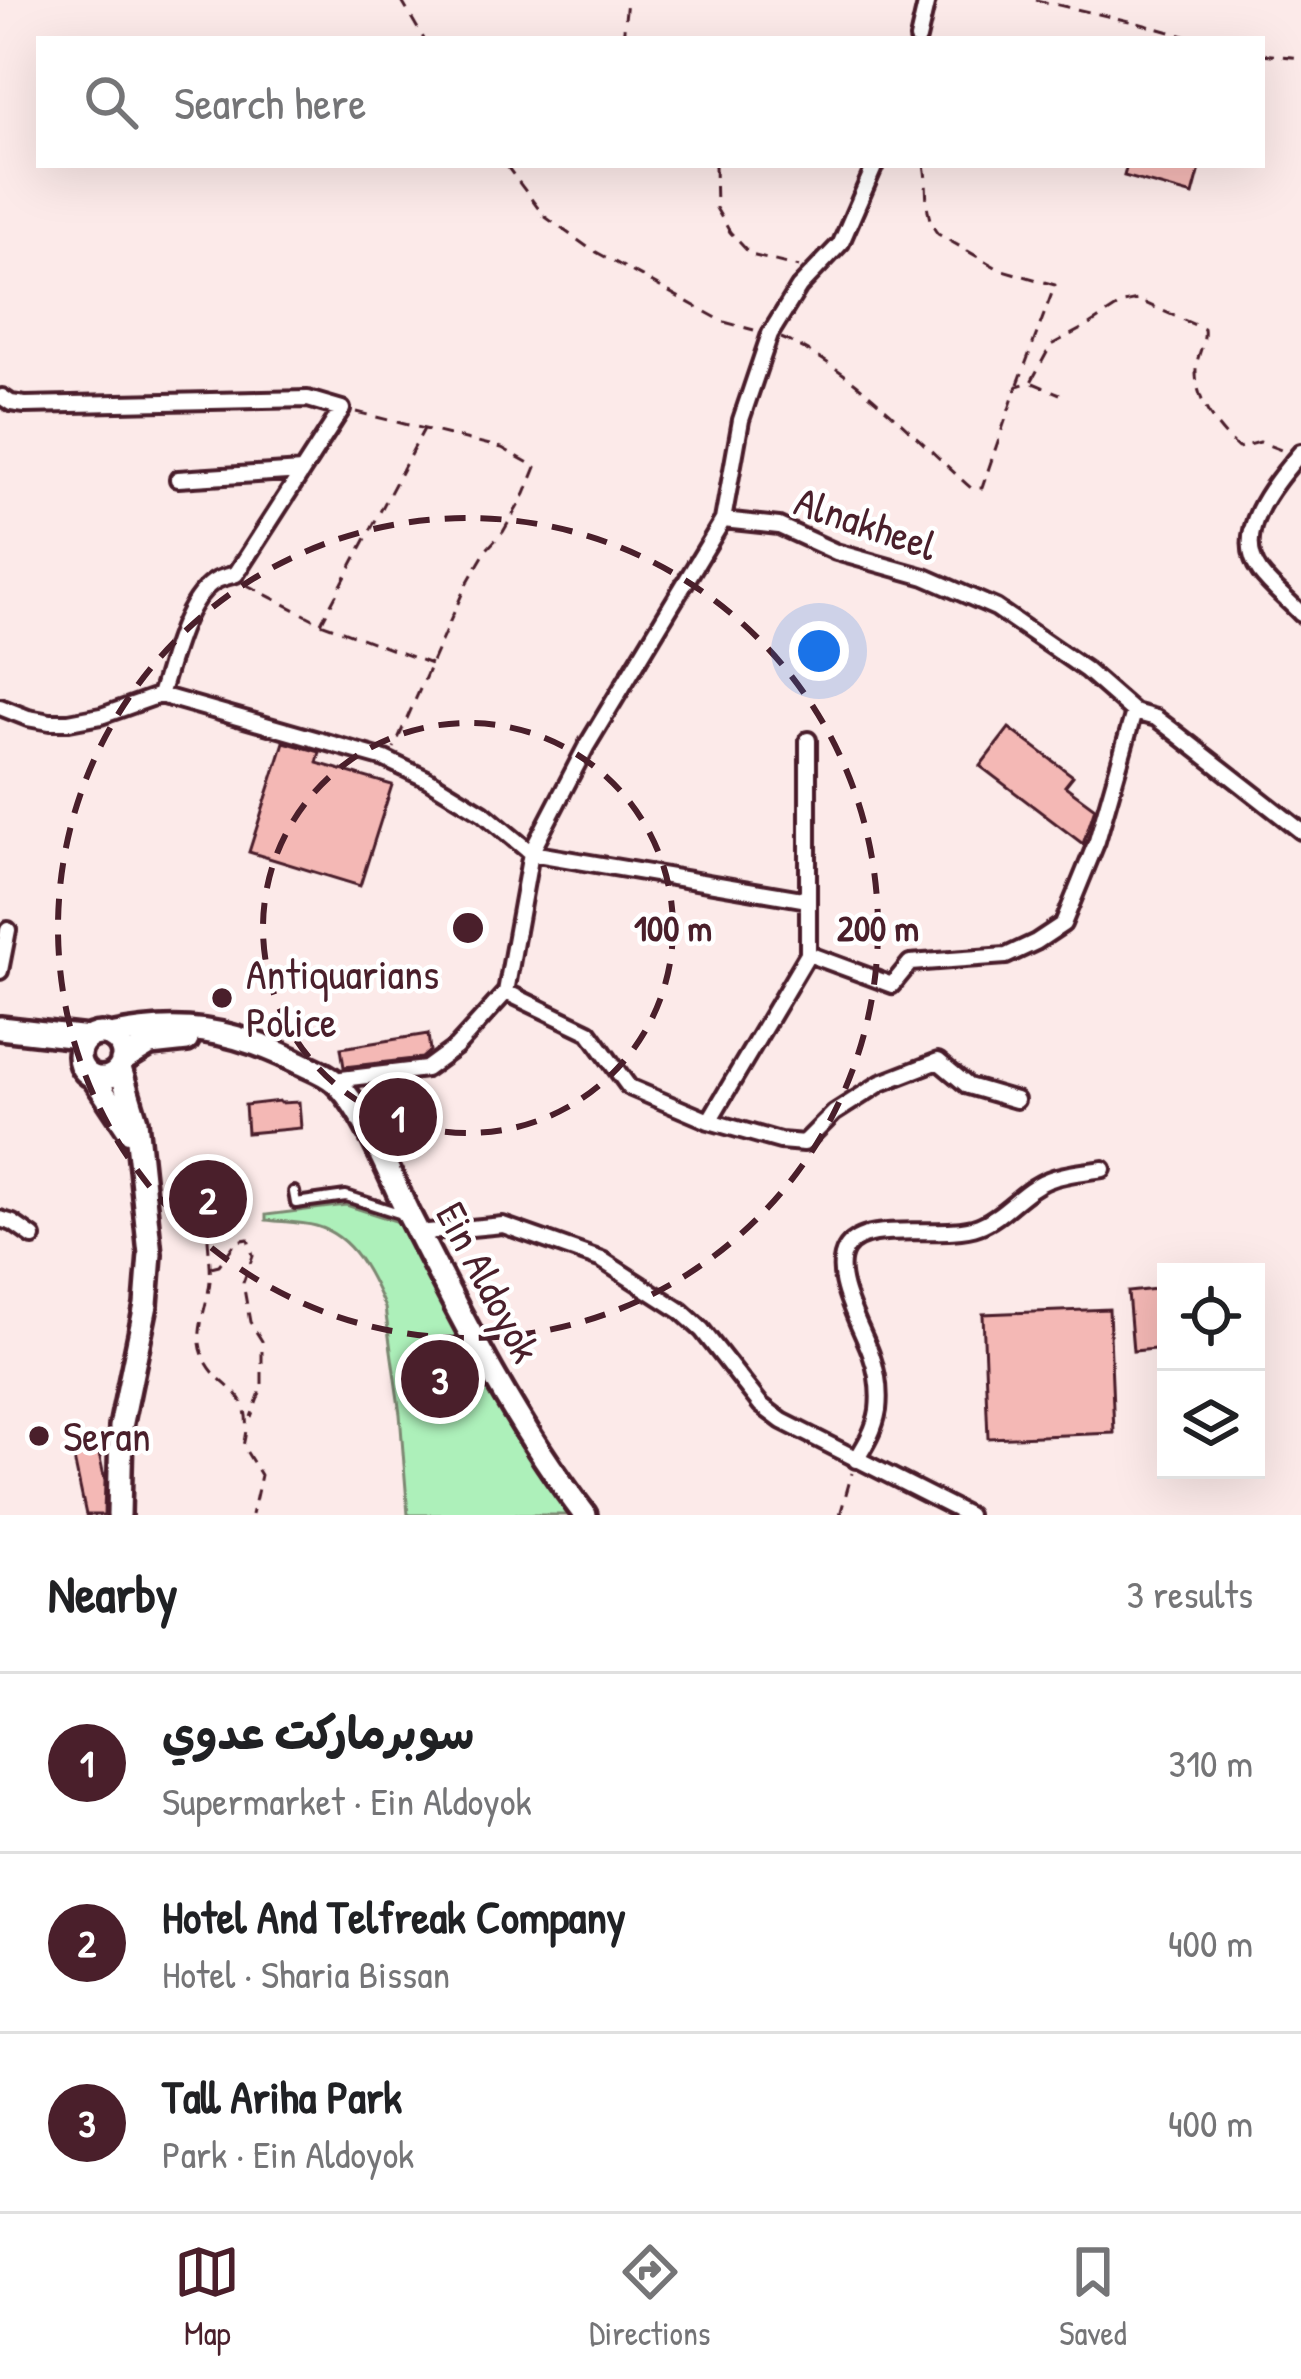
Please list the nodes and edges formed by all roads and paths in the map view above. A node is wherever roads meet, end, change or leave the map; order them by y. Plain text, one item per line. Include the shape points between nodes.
1 (401, 0) edge
2 (627, 0) edge
3 (927, 0) edge
4 (1036, 0) edge
5 (422, 36) edge
6 (623, 36) edge
7 (919, 36) edge
8 (1185, 36) edge
9 (1265, 54) edge
10 (1301, 58) edge
11 (508, 168) edge
12 (715, 168) edge
13 (874, 168) edge
14 (924, 168) edge
15 (812, 270) junction
16 (770, 334) junction
17 (1031, 382) junction
18 (1017, 386) junction
19 (1060, 394) dead end
20 (1, 401) edge
21 (342, 409) junction
22 (425, 428) junction
23 (1298, 456) edge
24 (302, 472) junction
25 (178, 479) dead end
26 (723, 520) junction
27 (230, 576) junction
28 (1301, 614) edge
29 (321, 623) junction
30 (431, 664) junction
31 (160, 695) junction
32 (0, 707) edge
33 (1135, 712) junction
34 (808, 740) dead end
35 (388, 761) junction
36 (1301, 831) edge
37 (531, 853) junction
38 (808, 900) junction
39 (8, 930) dead end
40 (808, 954) junction
41 (0, 971) edge
42 (506, 992) junction
43 (0, 1029) edge
44 (99, 1037) junction
45 (260, 1044) junction
46 (121, 1065) junction
47 (87, 1071) junction
48 (334, 1080) junction
49 (1016, 1100) dead end
50 (709, 1120) junction
51 (139, 1166) junction
52 (1103, 1169) dead end
53 (294, 1192) dead end
54 (0, 1219) edge
55 (414, 1225) junction
56 (33, 1238) dead end
57 (208, 1239) dead end
58 (209, 1267) junction
59 (249, 1422) junction
60 (856, 1460) junction
61 (118, 1515) edge
62 (252, 1515) edge
63 (585, 1515) edge
64 (841, 1515) edge
65 (968, 1515) edge

1 - 5 path
2 - 6 path
3 - 7 street
4 - 8 path
9 - 10 path
11 - 16 path via 544,216 589,248 724,322
12 - 15 path via 716,208 751,255
13 - 15 street via 841,243
14 - 18 path via 938,234 999,269 1055,285
15 - 16 street
16 - 18 path via 839,372 971,488 982,488
16 - 26 street via 741,420
17 - 18 path
17 - 19 path
17 - 23 path via 1051,345 1138,300 1204,329 1196,368 1204,406 1238,448 1260,442
20 - 21 street via 308,399
21 - 22 path
21 - 24 street
22 - 29 path
22 - 30 path via 502,448 536,466 466,585
23 - 28 street via 1256,517 1250,541 1258,570
24 - 25 street
24 - 27 street
26 - 33 street, Alnakheel via 779,526 996,608
26 - 37 street
27 - 29 path
27 - 31 street via 216,580 190,611
29 - 30 path
30 - 35 path
31 - 32 street via 69,722
31 - 35 street
33 - 36 street, Alnakheel via 1156,718
33 - 40 street via 1063,924 1006,956 910,963 892,985
34 - 38 street
35 - 37 street via 483,813
37 - 38 street
37 - 42 street
38 - 40 street
39 - 41 street
40 - 50 street
42 - 48 street via 426,1069
42 - 50 street via 589,1032 629,1087
43 - 44 main road
43 - 47 main road via 36,1039
44 - 45 main road via 184,1028
44 - 46 main road via 120,1046
44 - 47 main road via 79,1050
45 - 46 main road via 172,1040 150,1044
45 - 48 main road
46 - 47 main road via 108,1077
46 - 51 main road
47 - 51 main road via 128,1127
48 - 55 main road, Ein Aldoyok
49 - 50 street via 968,1087 938,1061 881,1082 804,1143
51 - 61 main road via 150,1254 122,1427
52 - 60 street via 1048,1179 982,1226 880,1231 849,1244 841,1268 878,1387 872,1435
53 - 55 lane via 296,1203 346,1196
54 - 56 street
55 - 60 street via 503,1225 602,1260 702,1330 761,1405
55 - 63 main road, Ein Aldoyok via 523,1424
57 - 58 path
58 - 59 path via 203,1356 233,1388
58 - 59 path via 248,1240 253,1256 243,1283 262,1341 262,1387
59 - 62 path via 243,1446 261,1475
60 - 64 path
60 - 65 street

